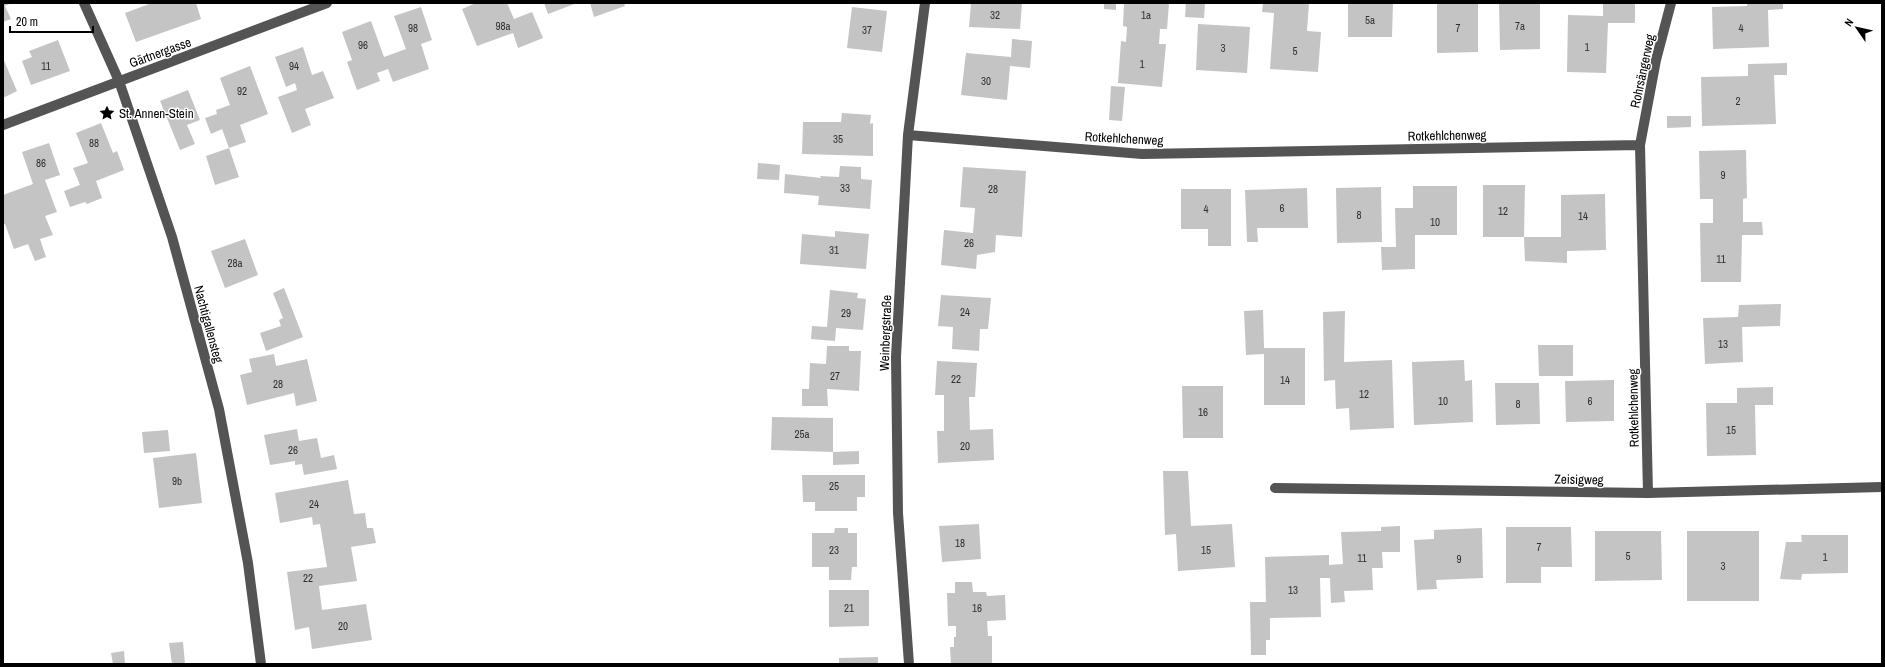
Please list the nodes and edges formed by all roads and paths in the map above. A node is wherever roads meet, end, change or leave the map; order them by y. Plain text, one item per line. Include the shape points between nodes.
1 (84, 3) edge
2 (327, 3) edge
3 (925, 3) edge
4 (1671, 3) edge
5 (119, 81) junction
6 (3, 125) edge
7 (908, 135) junction
8 (1640, 145) junction
9 (1882, 487) edge
10 (1275, 488) dead end
11 (1648, 493) junction
12 (261, 664) edge
13 (909, 664) edge

1 - 5 street, Nachtigallensteg
2 - 5 street, Gärtnergasse
3 - 7 street, Weinbergstraße
4 - 8 street, Rohrsängerweg via 1656,60
5 - 6 street, Gärtnergasse
5 - 12 street, Nachtigallensteg via 172,237 219,409 248,563
7 - 8 street, Rotkehlchenweg via 1142,154
7 - 13 street, Weinbergstraße via 896,357 898,513
8 - 11 street, Rotkehlchenweg
9 - 11 street, Zeisigweg
10 - 11 street, Zeisigweg

